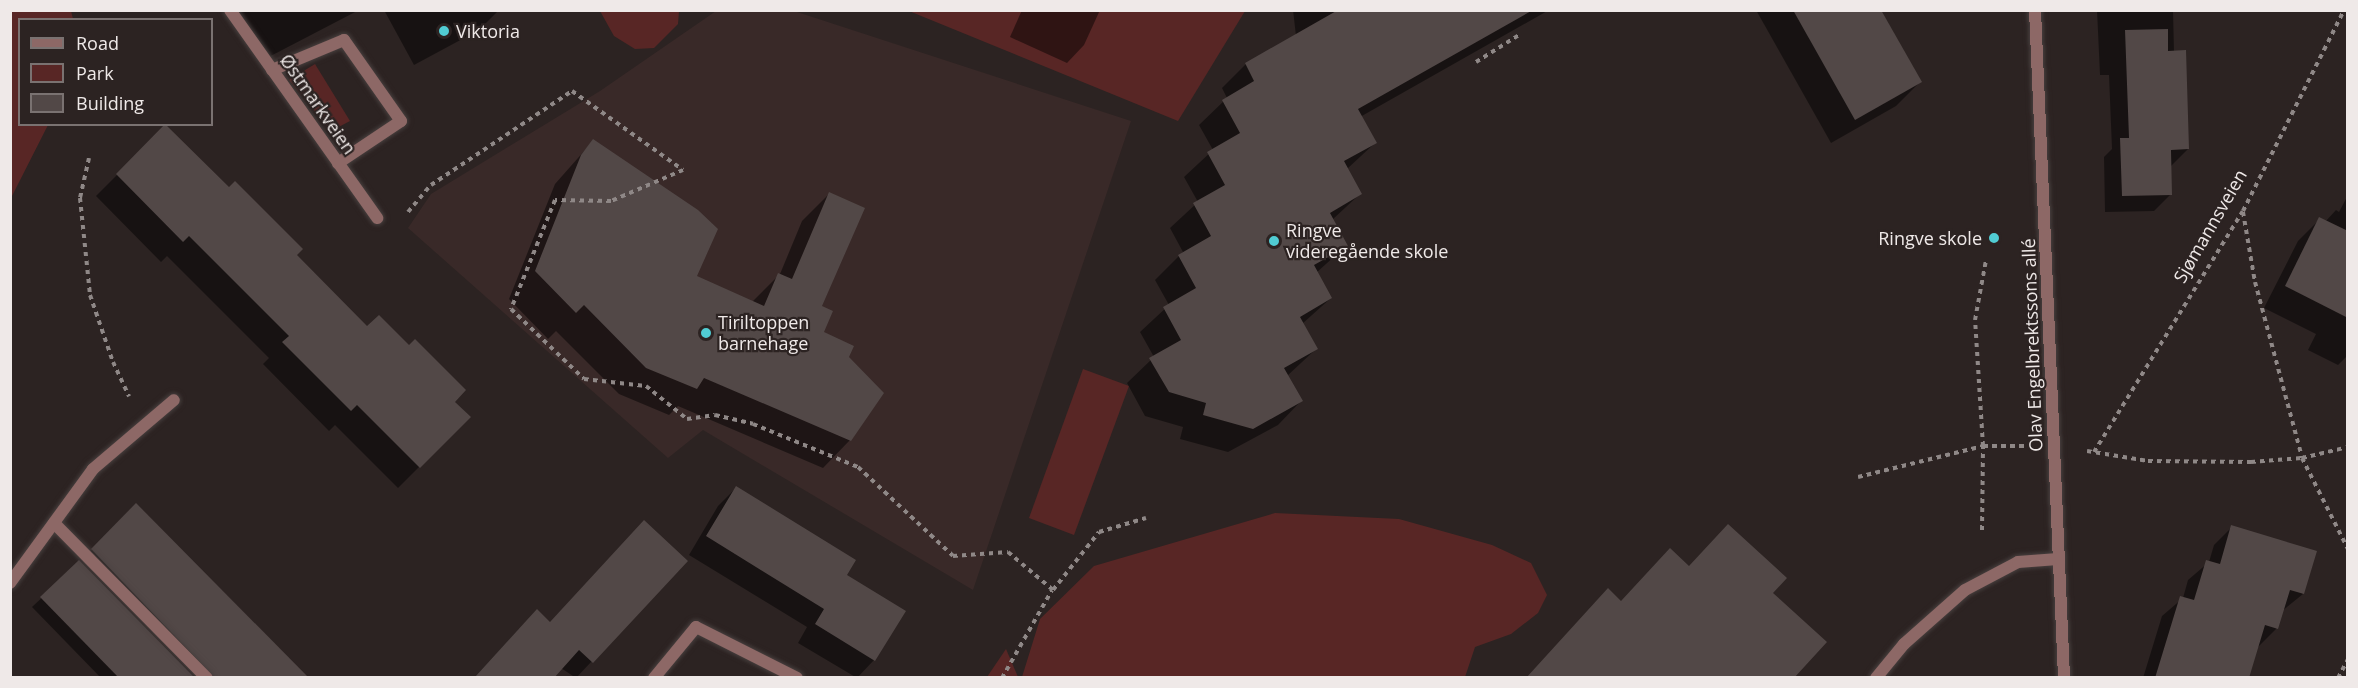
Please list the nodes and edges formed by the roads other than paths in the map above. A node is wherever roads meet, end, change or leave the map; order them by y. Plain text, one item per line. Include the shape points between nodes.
1 (230, 10) edge
2 (2035, 10) edge
3 (272, 70) junction
4 (338, 163) junction
5 (377, 218) dead end
6 (174, 400) dead end
7 (54, 523) junction
8 (2058, 559) junction
9 (10, 583) edge
10 (207, 678) edge
11 (654, 678) edge
12 (797, 678) edge
13 (1876, 678) edge
14 (2064, 678) edge

1 - 3 street, Østmarkveien
2 - 8 street, Olav Engelbrektssons allé
3 - 4 street, Østmarkveien
3 - 4 street via 344,40 401,122
4 - 5 street, Østmarkveien
6 - 7 street via 93,469
7 - 9 street
7 - 10 street
8 - 13 street via 2018,562 1965,590 1904,644
8 - 14 street, Olav Engelbrektssons allé
11 - 12 street via 696,627

